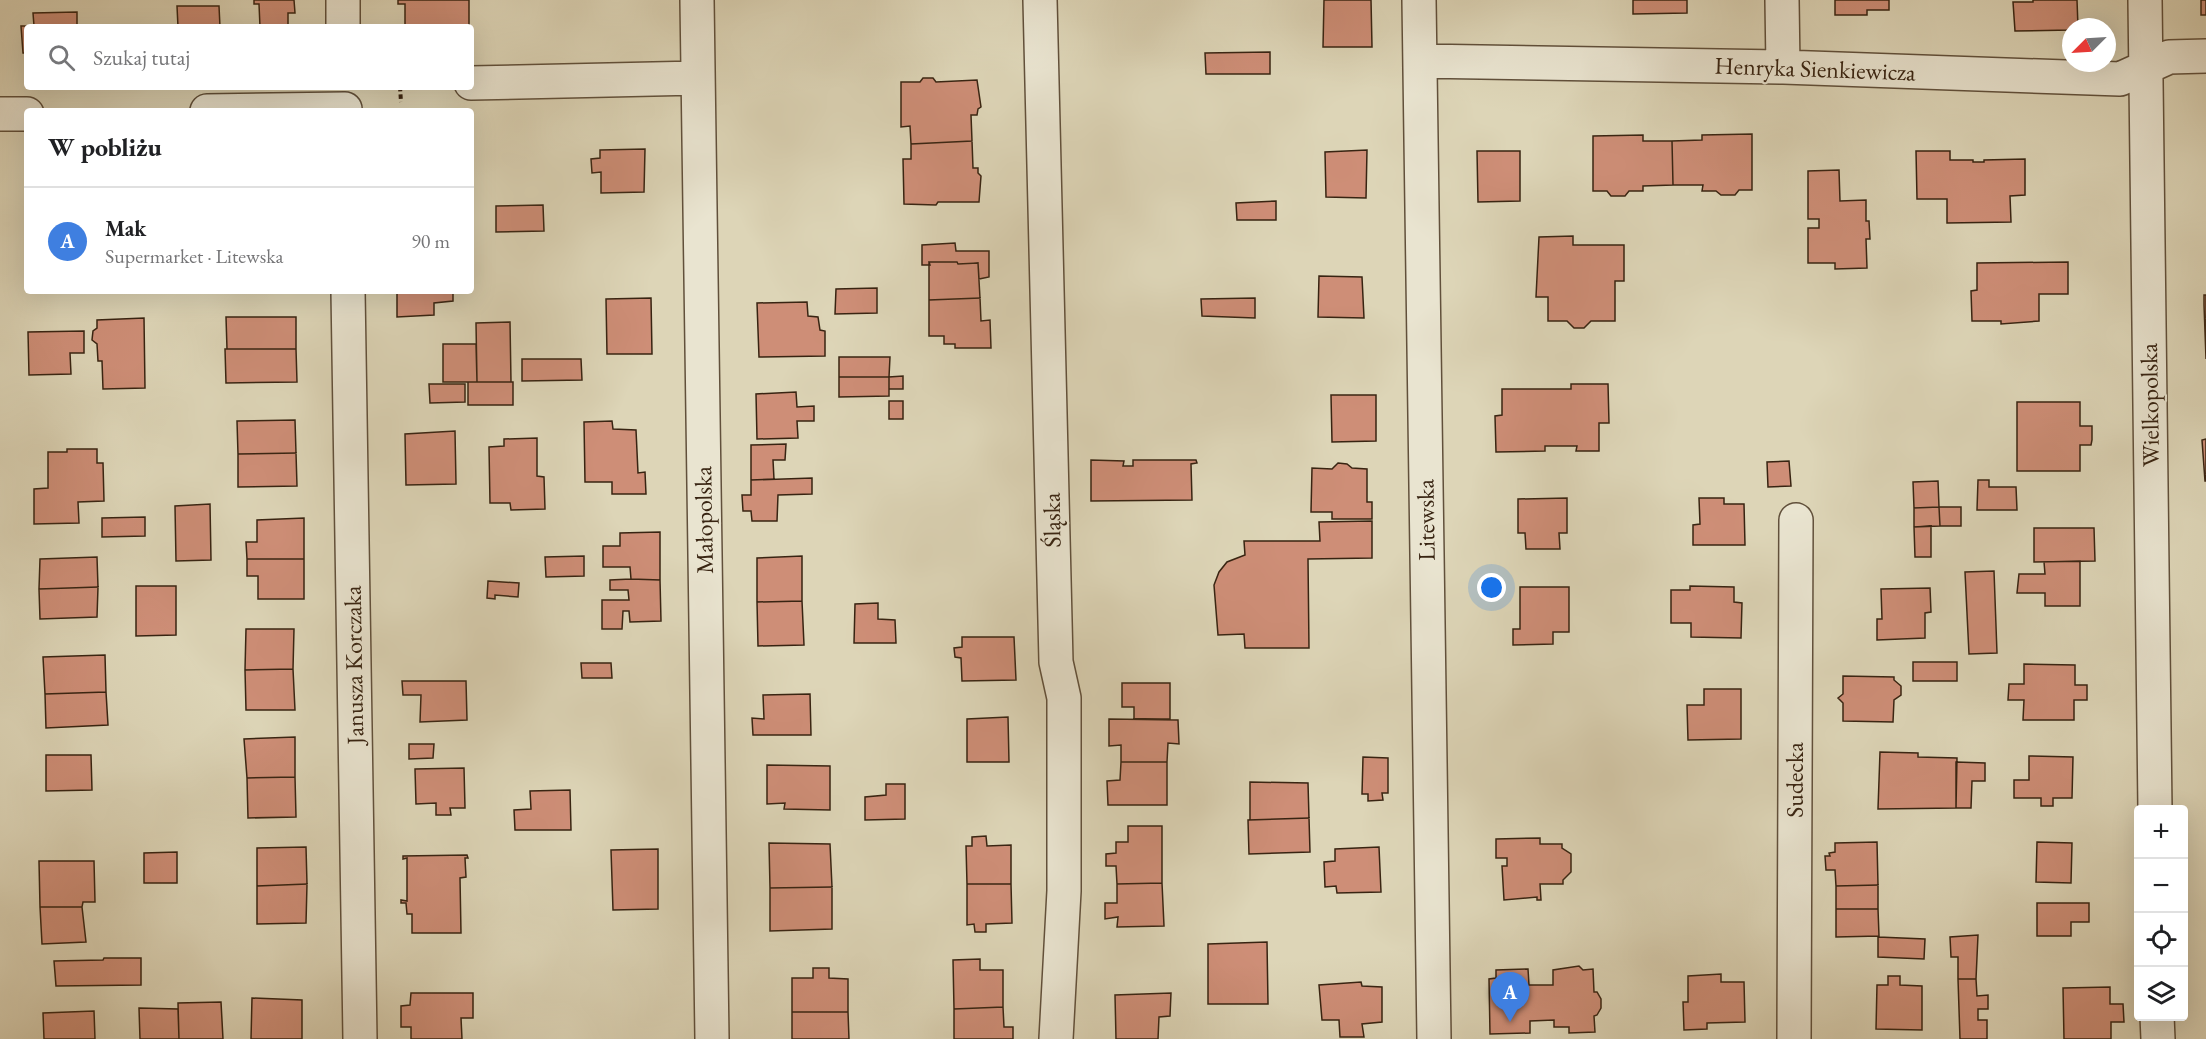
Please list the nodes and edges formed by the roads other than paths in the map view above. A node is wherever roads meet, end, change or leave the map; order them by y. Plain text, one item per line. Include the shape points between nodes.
1 (343, 0) edge
2 (697, 0) edge
3 (1040, 0) edge
4 (1419, 0) edge
5 (1782, 0) edge
6 (2145, 0) edge
7 (343, 24) edge
8 (2206, 56) edge
9 (1420, 61) junction
10 (1783, 67) junction
11 (2145, 68) junction
12 (698, 78) junction
13 (474, 83) edge
14 (345, 102) edge
15 (253, 108) edge
16 (0, 114) edge
17 (24, 114) edge
18 (348, 294) edge
19 (1796, 520) dead end
20 (2154, 805) edge
21 (2157, 1021) edge
22 (360, 1039) edge
23 (712, 1039) edge
24 (1056, 1039) edge
25 (1434, 1039) edge
26 (1794, 1039) edge
27 (2157, 1039) edge

1 - 7 street
2 - 12 street, Małopolska
3 - 24 street, Śląska via 1056,662 1064,698 1064,891
4 - 9 street, Litewska
5 - 10 street
6 - 11 street, Wielkopolska
8 - 11 street, Henryka Sienkiewicza via 2169,57
9 - 10 street, Henryka Sienkiewicza
9 - 25 street, Litewska
10 - 11 street, Henryka Sienkiewicza via 2120,79
11 - 20 street, Wielkopolska
12 - 13 street
12 - 23 street, Małopolska
14 - 15 street
16 - 17 street
18 - 22 street, Janusza Korczaka
19 - 26 street, Sudecka
21 - 27 street

